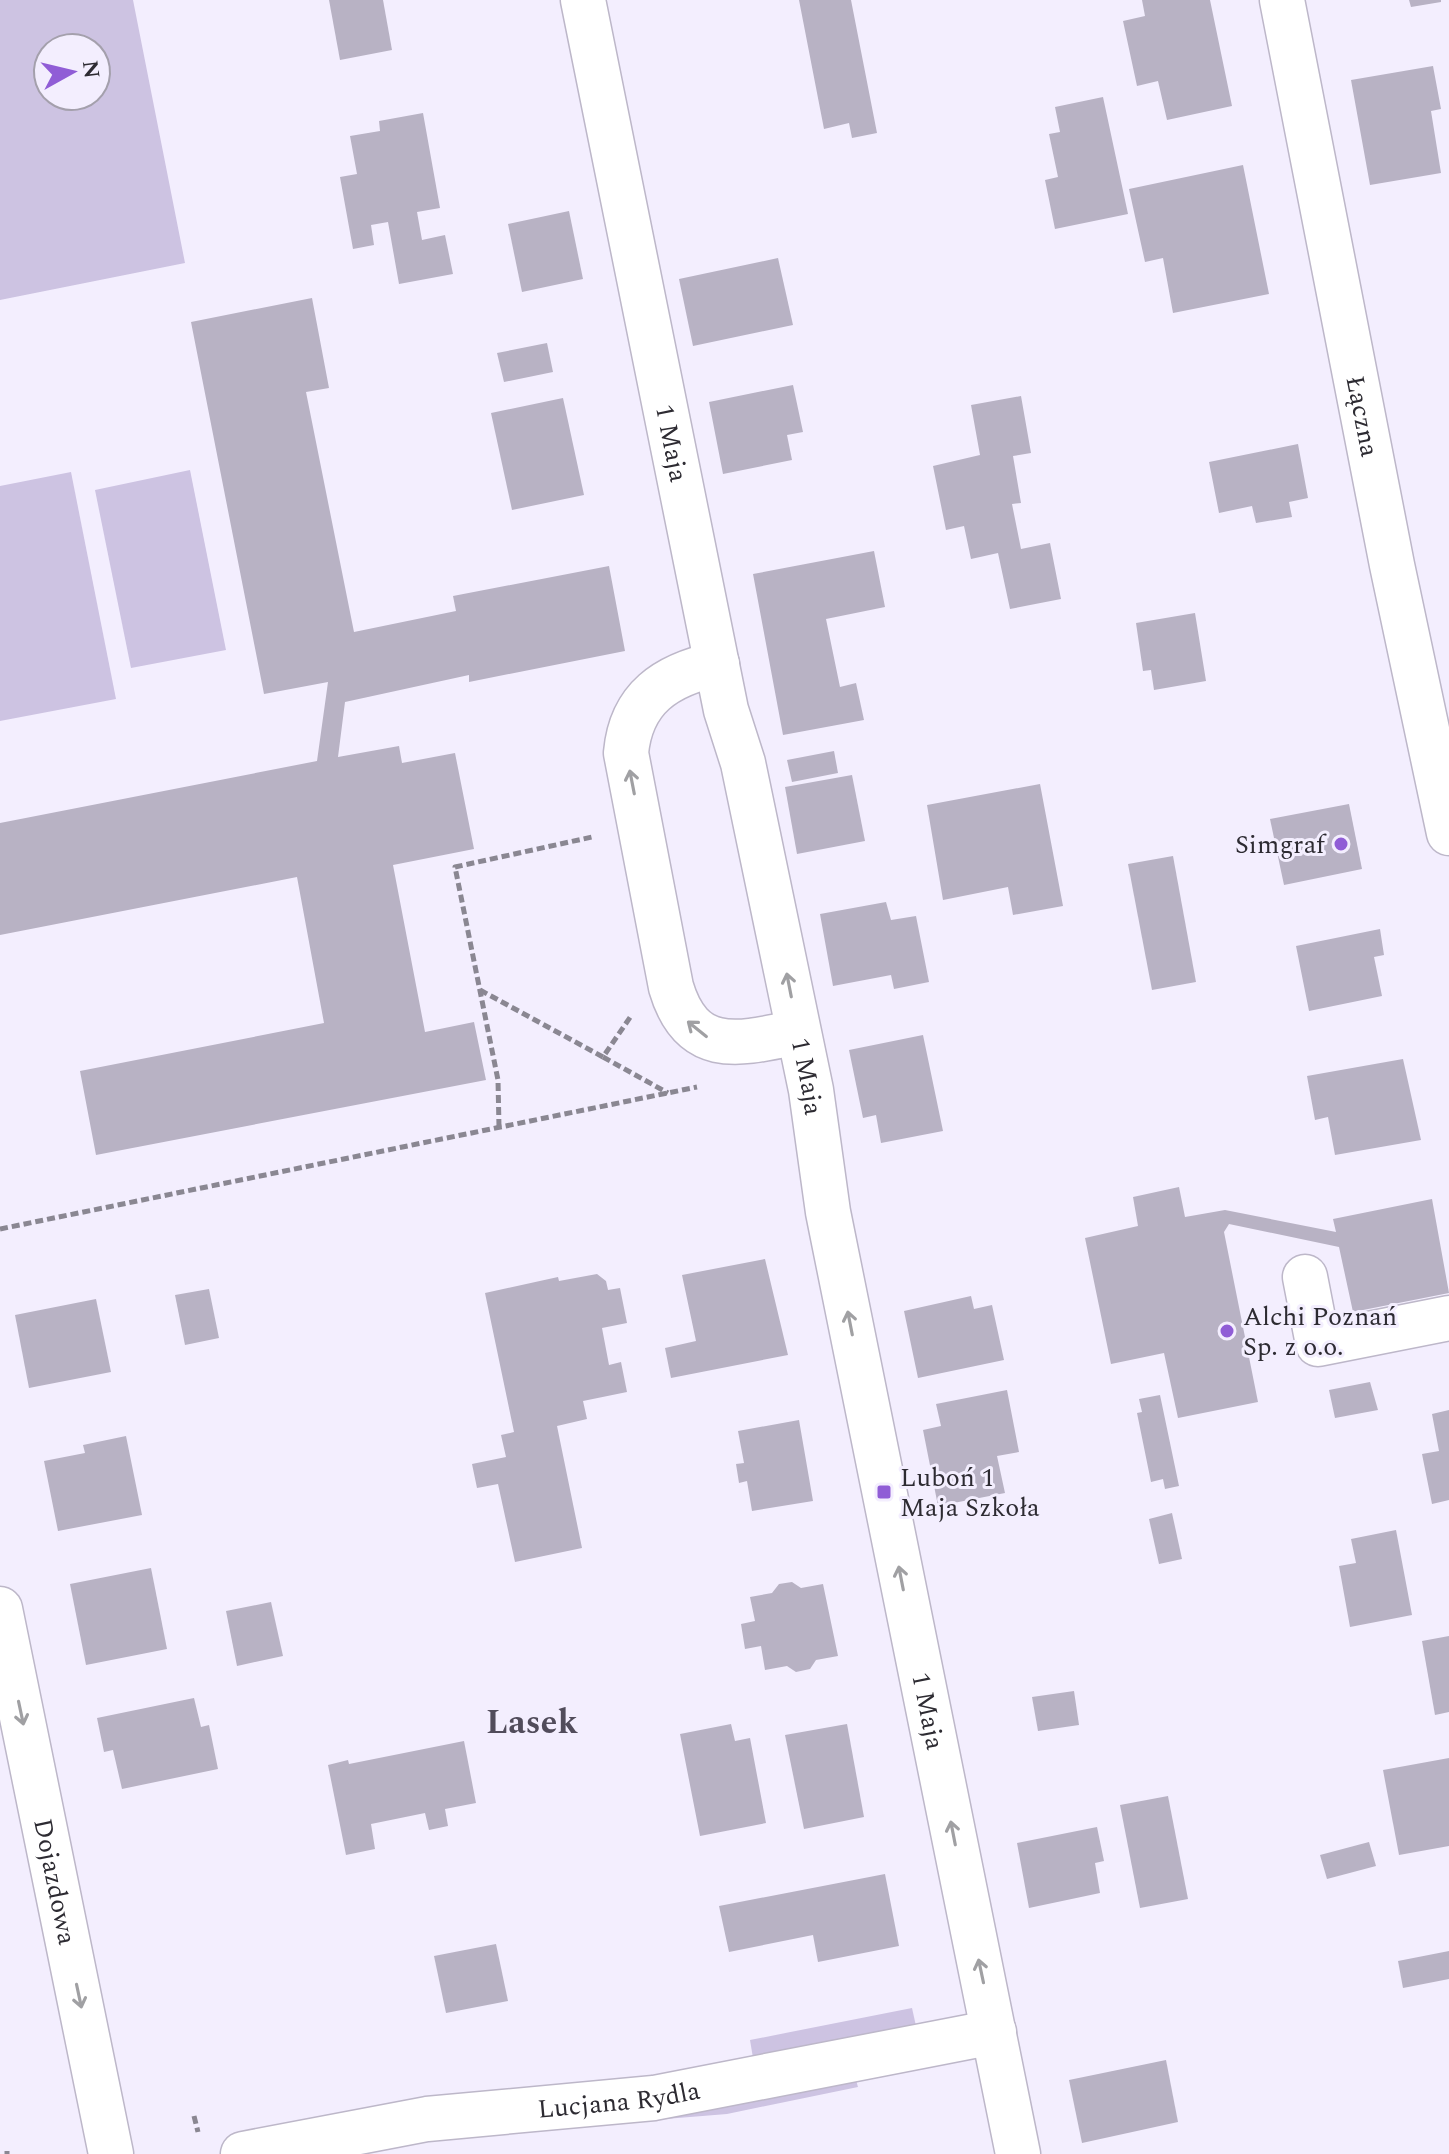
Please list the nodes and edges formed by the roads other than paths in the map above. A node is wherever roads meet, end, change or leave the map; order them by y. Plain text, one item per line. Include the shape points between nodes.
1 (583, 0) edge
2 (1282, 0) edge
3 (717, 664) junction
4 (1449, 833) edge
5 (798, 1032) junction
6 (1305, 1277) dead end
7 (1449, 1318) edge
8 (0, 1609) edge
9 (994, 2032) junction
10 (400, 2139) edge
11 (111, 2154) edge
12 (243, 2154) edge
13 (1018, 2154) edge

1 - 3 street, 1 Maja
2 - 4 street, Łączna
5 -> 3 street, 1 Maja via 746,776
5 -> 3 street via 723,1043 682,1016 671,987 626,753 635,719 668,680
9 -> 5 street, 1 Maja via 831,1228
6 - 7 street via 1318,1344
8 -> 11 street, Dojazdowa
9 - 10 street, Lucjana Rydla via 654,2098
9 - 13 street, 1 Maja
10 - 12 street, Lucjana Rydla

